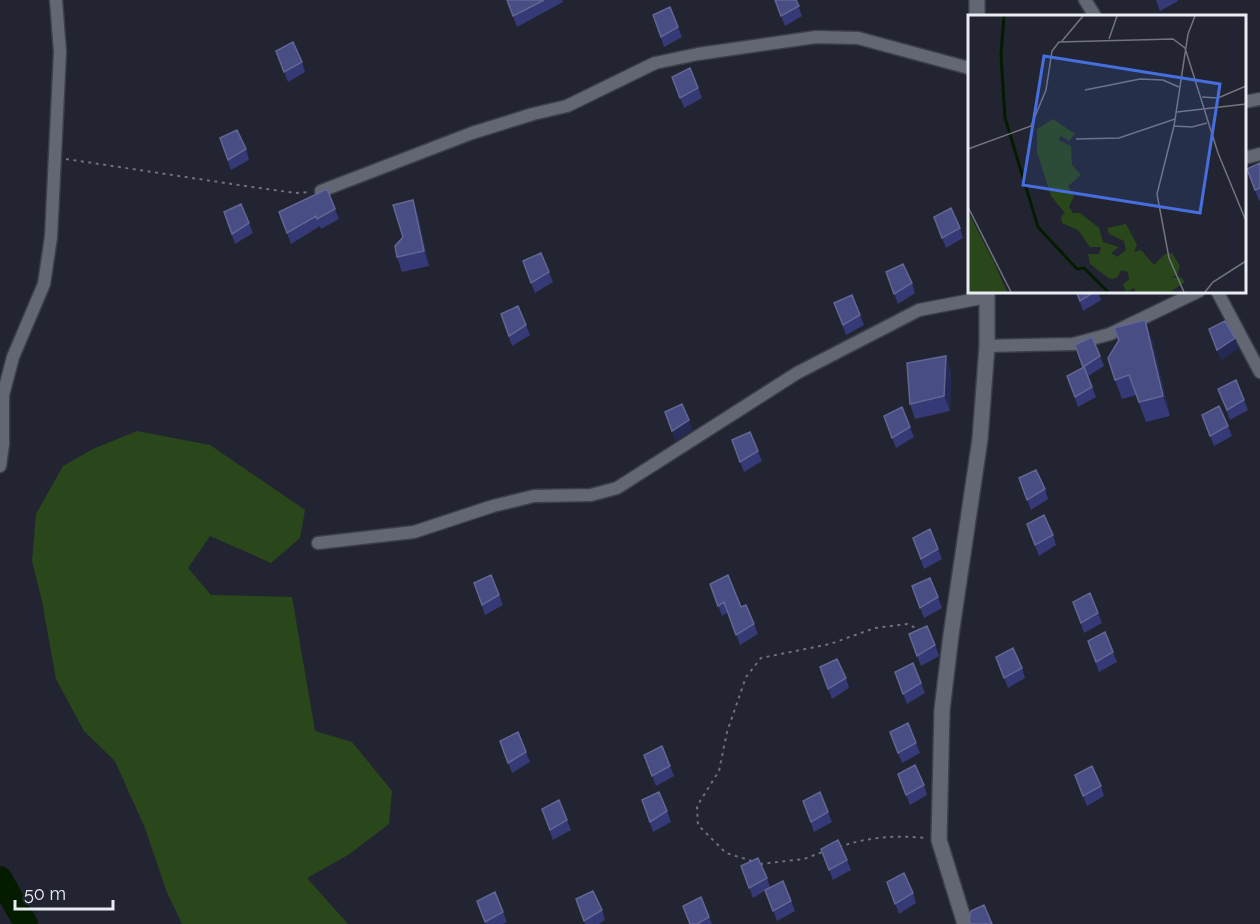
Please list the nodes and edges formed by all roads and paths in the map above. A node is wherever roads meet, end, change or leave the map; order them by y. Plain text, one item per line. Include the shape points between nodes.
1 (56, 0) edge
2 (1085, 0) edge
3 (1094, 15) edge
4 (968, 68) edge
5 (1260, 99) edge
6 (1245, 102) edge
7 (1260, 154) edge
8 (56, 158) junction
9 (1245, 158) edge
10 (321, 191) joint
11 (1196, 292) edge
12 (1218, 292) edge
13 (987, 294) edge
14 (987, 346) junction
15 (1260, 372) edge
16 (0, 466) edge
17 (318, 543) dead end
18 (926, 633) edge
19 (939, 840) junction
20 (965, 924) edge

1 - 8 street via 60,52
2 - 3 street
4 - 10 street via 858,38 816,37 698,54 655,63 567,106 472,133
5 - 6 street
7 - 9 street
8 - 10 path via 296,193
8 - 16 street via 44,284 13,357 3,395
11 - 14 street via 1110,334 1072,344
12 - 15 street
13 - 14 main road
13 - 17 street via 919,310 858,341 797,373 617,488 591,495 534,496 414,532
14 - 19 main road via 980,439 942,710
18 - 19 path via 907,624 874,628 830,644 761,658 746,677 727,732 719,771 697,806 698,825 726,853 760,864 804,859 863,839 892,836
19 - 20 main road

